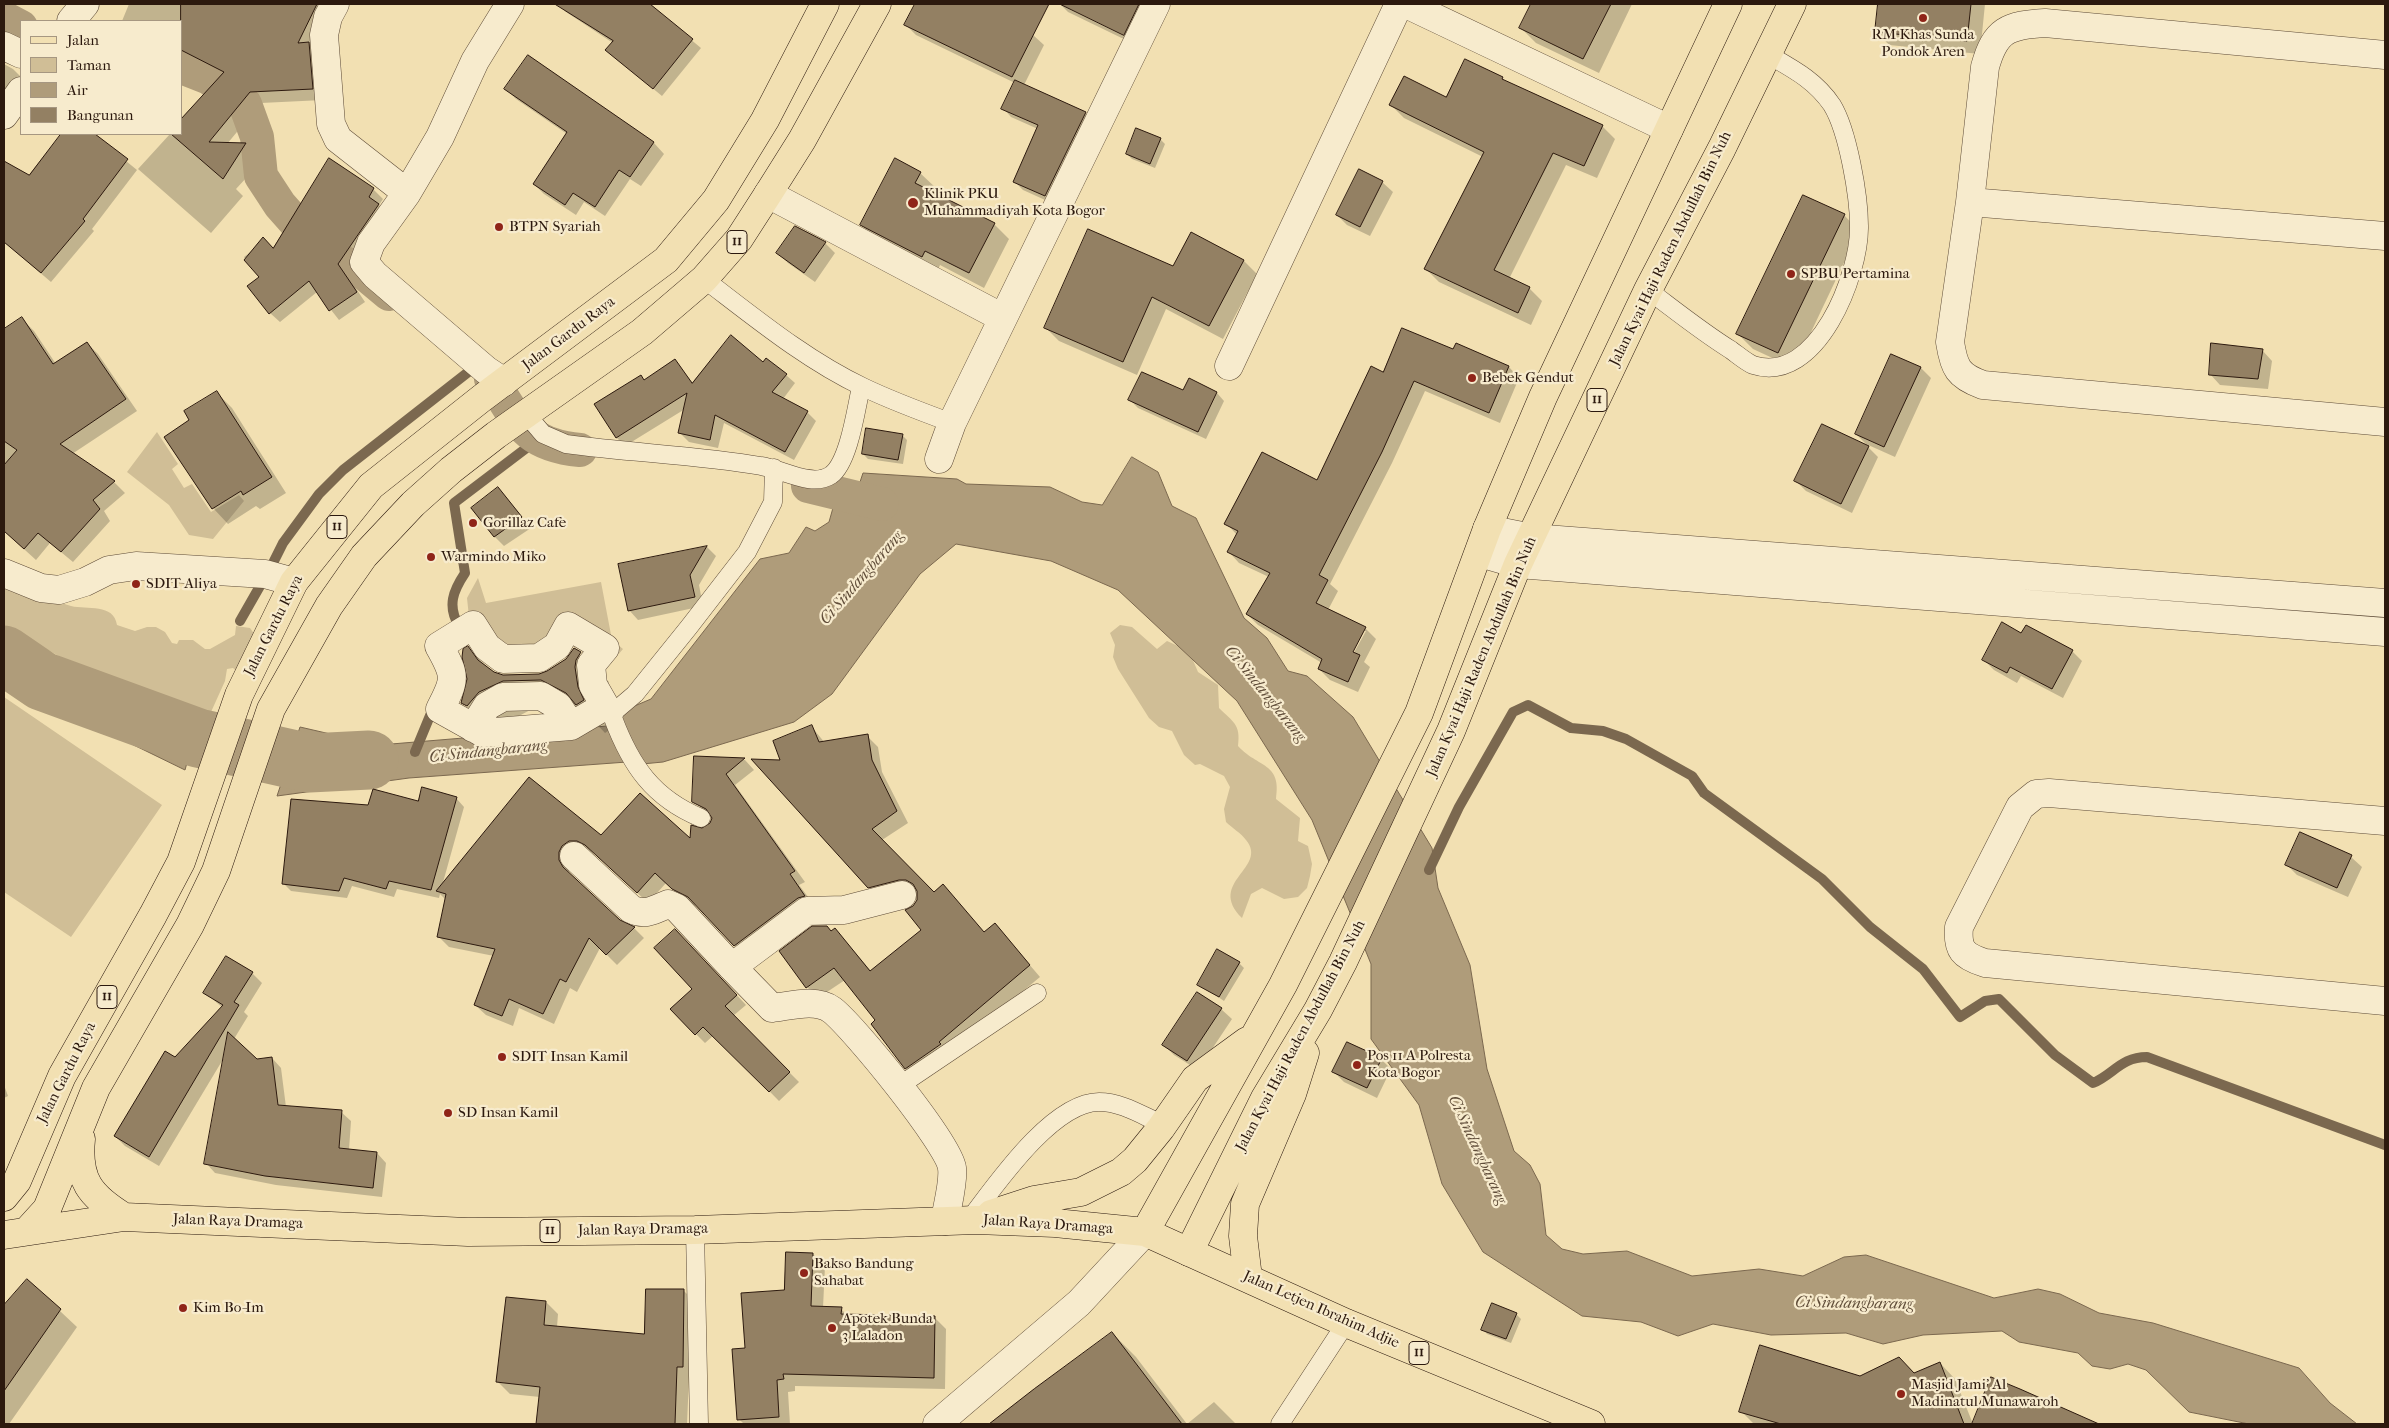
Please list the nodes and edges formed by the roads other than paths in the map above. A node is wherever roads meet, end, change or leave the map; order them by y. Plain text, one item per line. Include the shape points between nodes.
1 (85, 4) edge
2 (335, 4) edge
3 (510, 4) edge
4 (825, 4) edge
5 (877, 4) edge
6 (1156, 4) edge
7 (1398, 4) edge
8 (1406, 4) edge
9 (1728, 4) edge
10 (1792, 4) edge
11 (72, 20) edge
12 (4, 46) edge
13 (20, 54) edge
14 (1767, 54) junction
15 (2385, 55) edge
16 (20, 92) edge
17 (4, 116) edge
18 (765, 120) junction
19 (1669, 129) junction
20 (802, 140) junction
21 (407, 192) junction
22 (768, 194) junction
23 (1970, 202) junction
24 (2385, 236) edge
25 (704, 279) junction
26 (1648, 290) junction
27 (1003, 318) junction
28 (1229, 366) dead end
29 (861, 386) junction
30 (496, 389) junction
31 (524, 415) junction
32 (2385, 422) edge
33 (952, 423) junction
34 (939, 458) dead end
35 (774, 468) junction
36 (1532, 538) junction
37 (1484, 541) junction
38 (1518, 564) junction
39 (4, 573) edge
40 (294, 582) junction
41 (2385, 604) edge
42 (2385, 632) edge
43 (612, 713) junction
44 (1419, 713) junction
45 (571, 726) junction
46 (473, 728) junction
47 (1451, 731) junction
48 (701, 818) dead end
49 (2385, 821) edge
50 (574, 856) dead end
51 (902, 895) dead end
52 (732, 967) junction
53 (1037, 993) dead end
54 (2385, 1001) edge
55 (1318, 1010) junction
56 (1255, 1035) junction
57 (899, 1086) junction
58 (82, 1120) junction
59 (1164, 1125) junction
60 (4, 1197) edge
61 (124, 1218) junction
62 (963, 1220) junction
63 (695, 1230) junction
64 (1145, 1232) junction
65 (15, 1233) edge
66 (1189, 1252) junction
67 (1248, 1278) junction
68 (1346, 1323) junction
69 (699, 1424) edge
70 (937, 1424) edge
71 (1280, 1424) edge
72 (1591, 1424) edge

1 - 11 street
2 - 21 street via 324,35 332,124 338,139
3 - 21 street via 475,61 440,137
4 - 18 main road, Jalan Gardu Raya / 11
5 - 20 main road, 11
6 - 27 street
7 - 28 street
8 - 19 street
9 - 19 main road
10 - 14 main road, Jalan Kyai Haji Raden Abdullah Bin Nuh / 11
12 - 13 street
14 - 26 main road, Jalan Kyai Haji Raden Abdullah Bin Nuh / 11
14 - 26 lane via 1807,77 1832,106 1842,132 1857,198 1860,228 1856,258 1846,291 1817,342 1804,356 1774,368 1753,364
15 - 23 street via 2045,23 2025,24 2004,31 1991,45 1985,67
16 - 17 street
18 - 20 main road
18 - 30 main road, Jalan Gardu Raya / 11 via 716,200 666,260
19 - 37 main road via 1543,397
20 - 22 main road, 11
21 - 30 street via 371,243 364,262 368,270 486,370
22 - 25 main road, 11 via 739,239
22 - 27 street
23 - 24 street
23 - 32 street via 1950,342 1953,363 1966,379 1983,385
25 - 29 lane via 777,333
25 - 31 main road, 11 via 642,332
26 - 36 main road, Jalan Kyai Haji Raden Abdullah Bin Nuh / 11
27 - 33 street
29 - 33 lane
29 - 35 lane via 847,446 832,474 816,480
30 - 40 main road, Jalan Gardu Raya / 11 via 371,486
31 - 35 lane via 543,434 566,444
31 - 58 main road, 11 via 451,470 413,504 364,556 328,606 271,709 216,871 190,925 101,1080
33 - 34 street
35 - 43 lane via 773,502 747,552 641,686
36 - 37 street
36 - 38 main road, Jalan Kyai Haji Raden Abdullah Bin Nuh / 11
36 - 41 street
37 - 38 street
37 - 44 main road
38 - 42 street
38 - 47 main road, Jalan Kyai Haji Raden Abdullah Bin Nuh / 11
39 - 40 street via 26,584 59,590 109,570 136,566 264,574
40 - 60 main road, Jalan Gardu Raya / 11 via 238,695 180,862 62,1076 17,1181
43 - 45 street
43 - 46 street via 593,685 591,666 605,648 568,626 557,646 539,658 503,659 487,647 473,625 439,646 452,669 451,688 440,710
43 - 48 lane via 649,785 682,810
44 - 47 main road
44 - 56 main road via 1313,928
45 - 46 street via 482,733
45 - 46 street via 551,699 541,696 494,699
47 - 55 main road, Jalan Kyai Haji Raden Abdullah Bin Nuh / 11
49 - 54 street via 2036,794 2020,808 1958,927 1960,948 1969,958 1984,963
50 - 52 street via 640,914 668,904 676,908
51 - 52 street via 844,910 807,911
52 - 57 street via 772,1008 798,1004 831,1009
53 - 57 lane
55 - 66 main road, Jalan Kyai Haji Raden Abdullah Bin Nuh via 1265,1098
55 - 67 main road via 1292,1094 1245,1204
56 - 59 main road via 1195,1079
56 - 64 main road
57 - 62 street via 941,1143 952,1168
58 - 61 main road via 79,1160 82,1175 98,1198
58 - 65 main road, 11 via 47,1209
59 - 62 main road via 1135,1160 1105,1182 1081,1192 1034,1200
59 - 62 lane via 1122,1106 1098,1102 1077,1107 1055,1122 1015,1159
61 - 63 main road, Jalan Raya Dramaga / 11 via 468,1232
61 - 65 main road, Jalan Raya Dramaga / 11
62 - 63 main road, Jalan Raya Dramaga / 11
62 - 64 main road, Jalan Raya Dramaga / 11 via 1055,1223
63 - 69 lane
64 - 66 main road, Jalan Raya Dramaga / 11
64 - 70 street via 1079,1303
66 - 67 main road, Jalan Letjen Ibrahim Adjie / 11
67 - 68 main road, Jalan Letjen Ibrahim Adjie / 11
68 - 71 lane
68 - 72 main road, Jalan Letjen Ibrahim Adjie / 11

